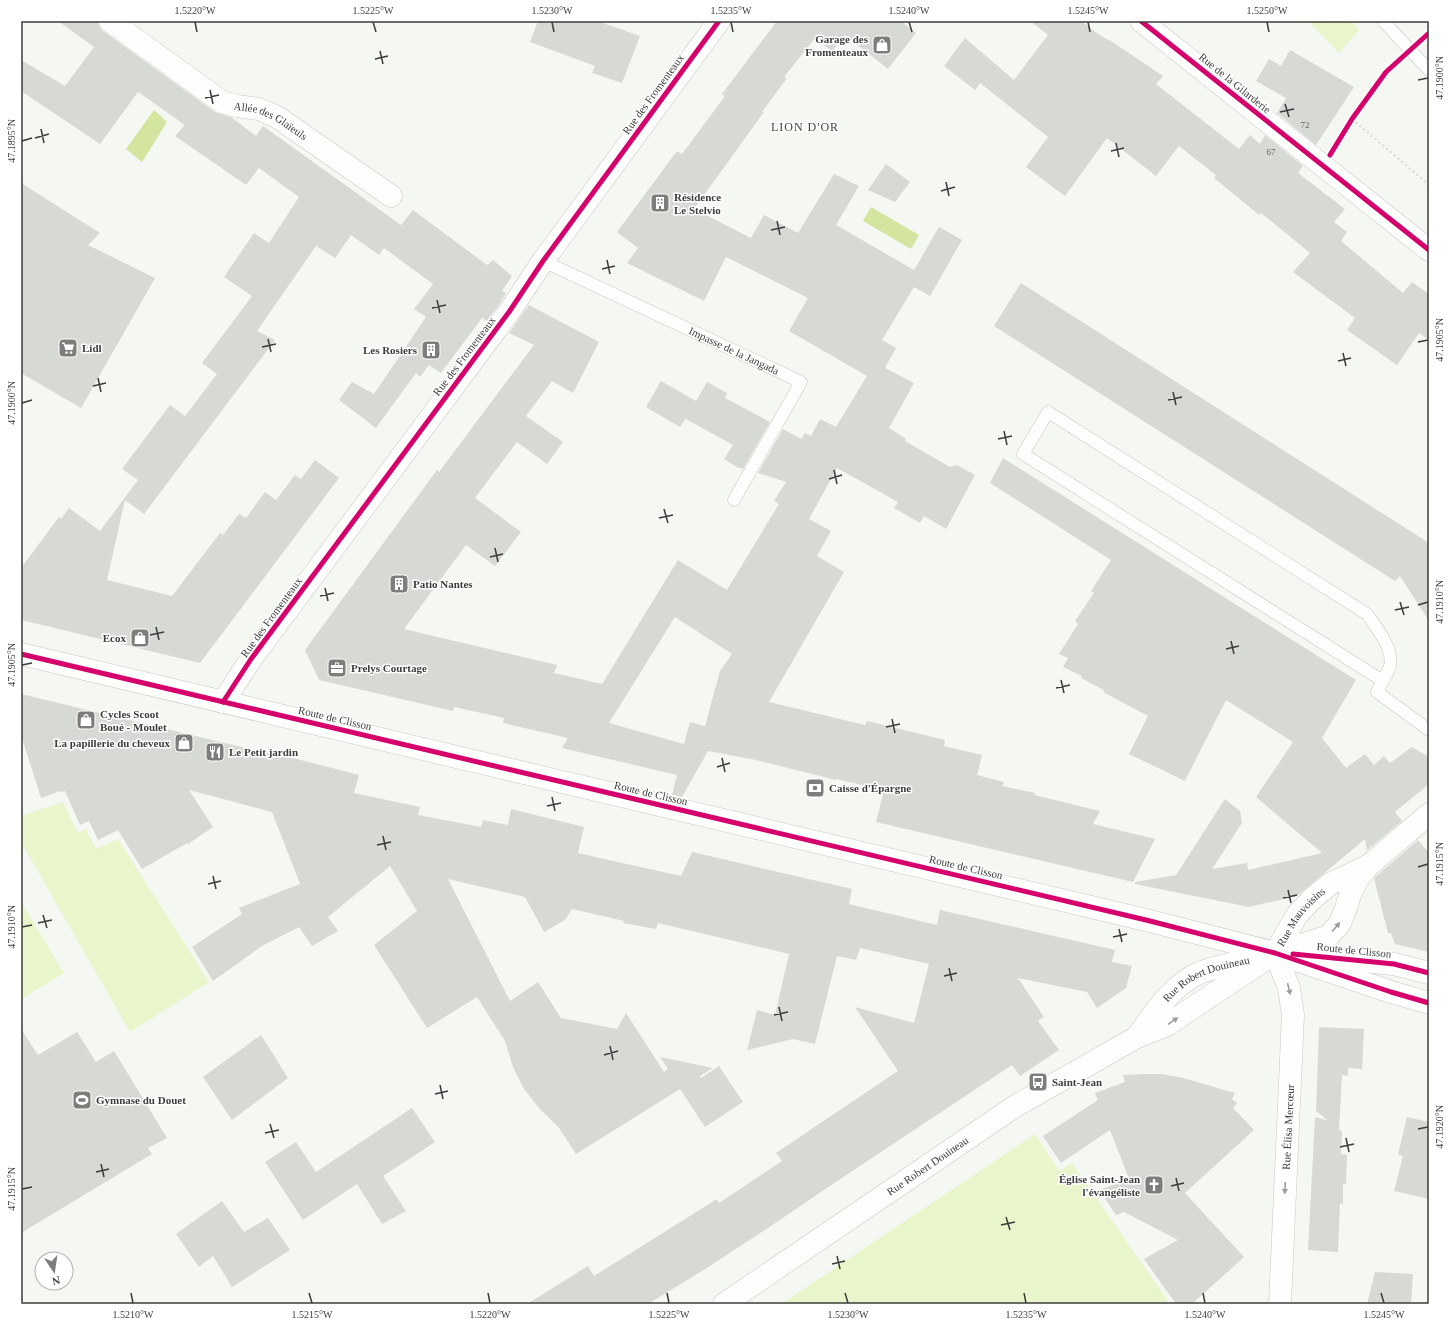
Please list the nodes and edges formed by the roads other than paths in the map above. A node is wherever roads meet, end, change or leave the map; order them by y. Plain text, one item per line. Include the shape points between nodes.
1 (110, 21) edge
2 (1141, 21) edge
3 (1383, 21) edge
4 (710, 24) edge
5 (1429, 70) edge
6 (391, 196) dead end
7 (1429, 250) edge
8 (543, 261) junction
9 (734, 500) dead end
10 (21, 654) edge
11 (1383, 681) junction
12 (223, 702) junction
13 (1429, 730) edge
14 (1429, 814) edge
15 (1368, 866) junction
16 (1275, 953) junction
17 (1429, 973) edge
18 (1429, 1003) edge
19 (724, 1304) edge
20 (1280, 1304) edge

1 - 6 street, Allée des Glaïeuls via 222,102 259,109 277,117
2 - 7 street, Rue de la Gilarderie
3 - 5 lane
4 - 8 street, Rue des Fromenteaux
8 - 9 lane, Impasse de la Jangada via 802,382
8 - 12 street, Rue des Fromenteaux via 256,653
10 - 12 street, Route de Clisson
11 - 11 lane via 1023,454 1048,412 1367,614 1389,652 1390,665
11 - 13 lane via 1377,692
12 - 16 street, Route de Clisson via 1146,920
14 - 15 street, Rue Mauvoisins
15 - 16 street, Rue Mauvoisins via 1330,884 1313,898 1297,914
16 -> 15 street, Rue Mauvoisins via 1328,936 1340,922 1355,885
16 - 17 street, Route de Clisson via 1394,964
16 - 18 street, Route de Clisson
16 - 19 street, Rue Robert Douineau via 1199,973 1158,1007 1137,1037 1014,1107
16 -> 20 street, Rue Élisa Mercœur via 1289,988 1293,1015

